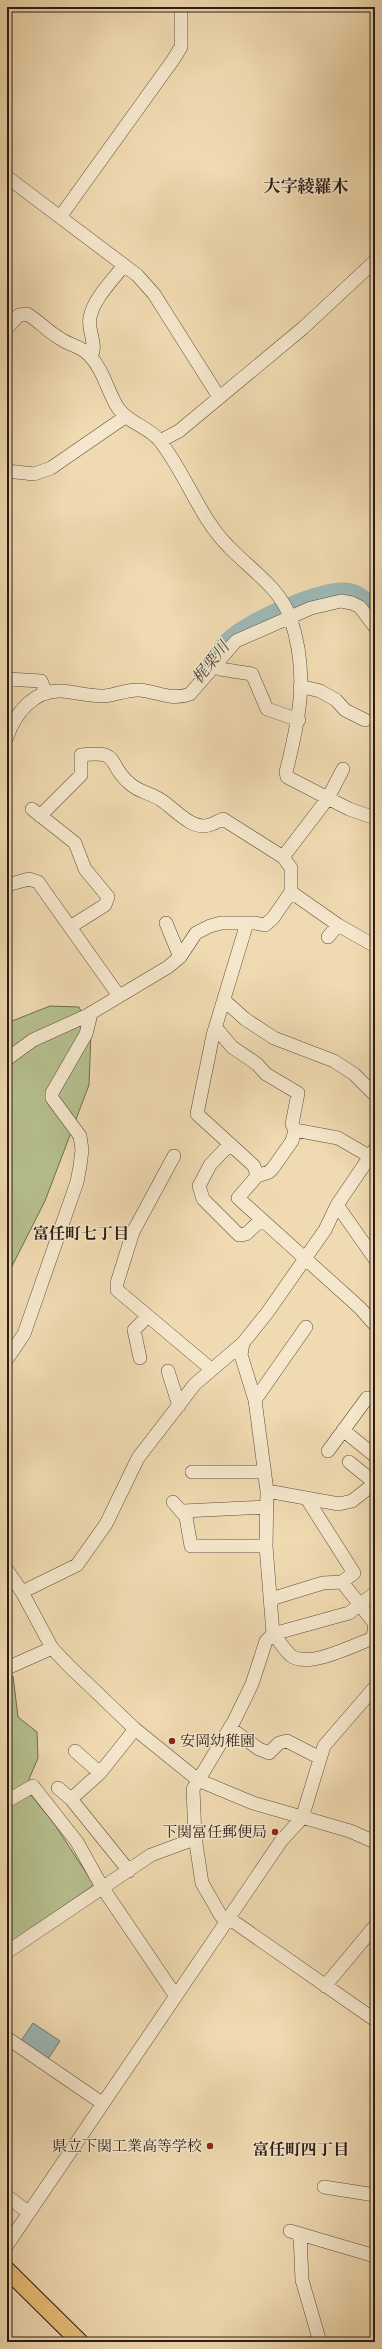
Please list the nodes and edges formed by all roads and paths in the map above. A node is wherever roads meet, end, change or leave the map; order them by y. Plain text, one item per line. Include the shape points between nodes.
1 (181, 7) edge
2 (7, 177) edge
3 (60, 217) junction
4 (375, 260) edge
5 (124, 265) junction
6 (7, 328) edge
7 (91, 356) junction
8 (219, 397) junction
9 (125, 417) junction
10 (160, 441) junction
11 (7, 471) edge
12 (289, 616) junction
13 (375, 627) edge
14 (216, 666) junction
15 (7, 679) edge
16 (300, 686) junction
17 (46, 693) junction
18 (299, 720) junction
19 (365, 720) dead end
20 (7, 737) edge
21 (343, 769) dead end
22 (328, 798) junction
23 (375, 818) edge
24 (283, 857) junction
25 (7, 885) edge
26 (290, 892) junction
27 (166, 922) dead end
28 (247, 923) junction
29 (338, 925) junction
30 (70, 927) junction
31 (328, 937) dead end
32 (375, 946) edge
33 (180, 957) junction
34 (119, 996) junction
35 (225, 1002) junction
36 (86, 1016) junction
37 (216, 1028) junction
38 (7, 1059) edge
39 (375, 1095) edge
40 (295, 1130) junction
41 (230, 1144) junction
42 (373, 1154) edge
43 (174, 1156) dead end
44 (257, 1176) junction
45 (337, 1205) junction
46 (261, 1220) junction
47 (306, 1258) junction
48 (375, 1259) edge
49 (147, 1317) junction
50 (375, 1325) edge
51 (306, 1327) dead end
52 (243, 1343) junction
53 (140, 1358) dead end
54 (7, 1359) edge
55 (211, 1369) junction
56 (168, 1371) dead end
57 (367, 1398) dead end
58 (255, 1400) junction
59 (179, 1406) junction
60 (343, 1430) junction
61 (328, 1451) dead end
62 (375, 1456) edge
63 (348, 1462) dead end
64 (192, 1472) dead end
65 (265, 1472) junction
66 (375, 1483) edge
67 (267, 1490) junction
68 (307, 1499) junction
69 (173, 1502) dead end
70 (267, 1507) junction
71 (182, 1511) junction
72 (266, 1546) junction
73 (7, 1570) edge
74 (342, 1582) junction
75 (22, 1592) junction
76 (375, 1593) edge
77 (271, 1599) junction
78 (360, 1604) junction
79 (273, 1634) junction
80 (52, 1648) junction
81 (7, 1668) edge
82 (375, 1687) edge
83 (230, 1728) junction
84 (135, 1729) junction
85 (75, 1751) dead end
86 (320, 1758) junction
87 (100, 1773) junction
88 (198, 1780) junction
89 (58, 1788) dead end
90 (71, 1799) junction
91 (7, 1801) edge
92 (302, 1818) junction
93 (195, 1837) junction
94 (375, 1842) edge
95 (129, 1871) junction
96 (102, 1887) junction
97 (228, 1921) junction
98 (375, 1926) edge
99 (7, 1952) edge
100 (324, 1986) junction
101 (175, 1995) junction
102 (375, 2020) edge
103 (7, 2038) edge
104 (102, 2103) junction
105 (324, 2187) dead end
106 (375, 2195) edge
107 (7, 2196) edge
108 (29, 2213) junction
109 (7, 2245) edge
110 (375, 2256) edge
111 (7, 2270) edge
112 (80, 2342) edge
113 (320, 2342) edge

1 - 3 street via 181,47 165,73
2 - 3 street
3 - 5 street
4 - 8 street via 303,328
5 - 7 street via 94,307 90,318 94,351
5 - 8 street via 154,294
6 - 7 street via 19,316 27,314 50,333 82,347
7 - 9 street via 102,371
8 - 10 street via 179,431
9 - 10 street via 143,426
9 - 11 street via 51,468 34,474
10 - 12 street via 172,457 210,524 228,546 278,593
12 - 13 street via 341,601 360,607
12 - 14 street via 236,641 227,649
12 - 16 street via 301,662
14 - 17 street via 190,694 184,697 165,697 134,690 104,696 60,691
14 - 18 street via 220,669 252,674 267,709
15 - 17 street via 41,681
16 - 18 street
16 - 19 street via 320,691 336,700 344,710
17 - 20 street via 19,711
18 - 22 street via 286,772 287,777
21 - 22 street
22 - 23 street
22 - 24 street
24 - 26 street via 291,868
24 - 30 street via 223,820 208,826 192,823 160,799 143,793 128,782 111,758 100,753 81,755 81,775 36,812 75,843 85,869 108,897 105,905
25 - 30 street via 29,879 38,882
26 - 28 street via 265,925
26 - 29 street
27 - 33 street
28 - 33 street via 222,923 196,933
28 - 35 street via 225,992
29 - 31 street
29 - 32 street
30 - 34 street
33 - 34 street
34 - 36 street
35 - 37 street
35 - 39 street via 274,1038 334,1061 354,1074
36 - 38 street via 33,1040
36 - 54 street via 90,1018 86,1034 52,1093 52,1098 75,1128 82,1143 77,1182 24,1334
37 - 40 street via 232,1047 257,1064 266,1074 296,1090 298,1093 292,1124
37 - 41 street via 197,1114
40 - 42 street via 338,1138
40 - 44 street via 292,1141 273,1168
41 - 44 street via 254,1166
41 - 46 street via 210,1165 199,1186 204,1199 239,1235 246,1234
42 - 45 street
43 - 49 street via 133,1232 117,1283 117,1290
44 - 46 street via 238,1198
45 - 47 street via 325,1230
45 - 48 street
46 - 47 street
47 - 50 street
47 - 52 street
49 - 53 street via 134,1330
49 - 55 street
51 - 58 street
52 - 55 street
52 - 58 street via 241,1355
55 - 59 street via 195,1384
56 - 59 street
57 - 60 street
58 - 65 street
59 - 75 street via 138,1458 106,1524 77,1565
60 - 61 street
60 - 62 street
63 - 66 street
64 - 65 street
65 - 67 street
66 - 68 street via 352,1501 339,1504
67 - 68 street
67 - 70 street
68 - 74 street via 354,1573
69 - 71 street
70 - 71 street
70 - 72 street
71 - 72 street via 190,1531 190,1546
72 - 77 street
73 - 75 street
74 - 77 street via 323,1583
74 - 78 street
75 - 80 street
76 - 78 street
77 - 79 street
78 - 79 street via 349,1613
78 - 79 street via 375,1624 373,1638 318,1658 303,1660 292,1657
79 - 83 street via 266,1642 252,1684
80 - 81 street
80 - 84 street
82 - 86 street via 324,1746
83 - 86 street via 259,1749 269,1753 279,1743 287,1741
83 - 88 street
84 - 87 street
84 - 88 street
85 - 87 street
86 - 92 street
87 - 90 street
88 - 92 street via 253,1803
88 - 93 street via 193,1789
89 - 90 street
90 - 95 street
91 - 96 street via 33,1786 76,1842
92 - 94 street via 350,1831
92 - 97 street via 281,1841
93 - 95 street via 151,1855
93 - 97 street via 202,1883 221,1916
95 - 96 street
96 - 99 street
96 - 101 street
97 - 100 street
97 - 101 street
98 - 100 street
100 - 102 street
101 - 104 street
103 - 104 street
104 - 108 street
105 - 106 street
107 - 108 street
108 - 109 street
110 - 113 street via 295,2232 302,2280
111 - 112 main road

